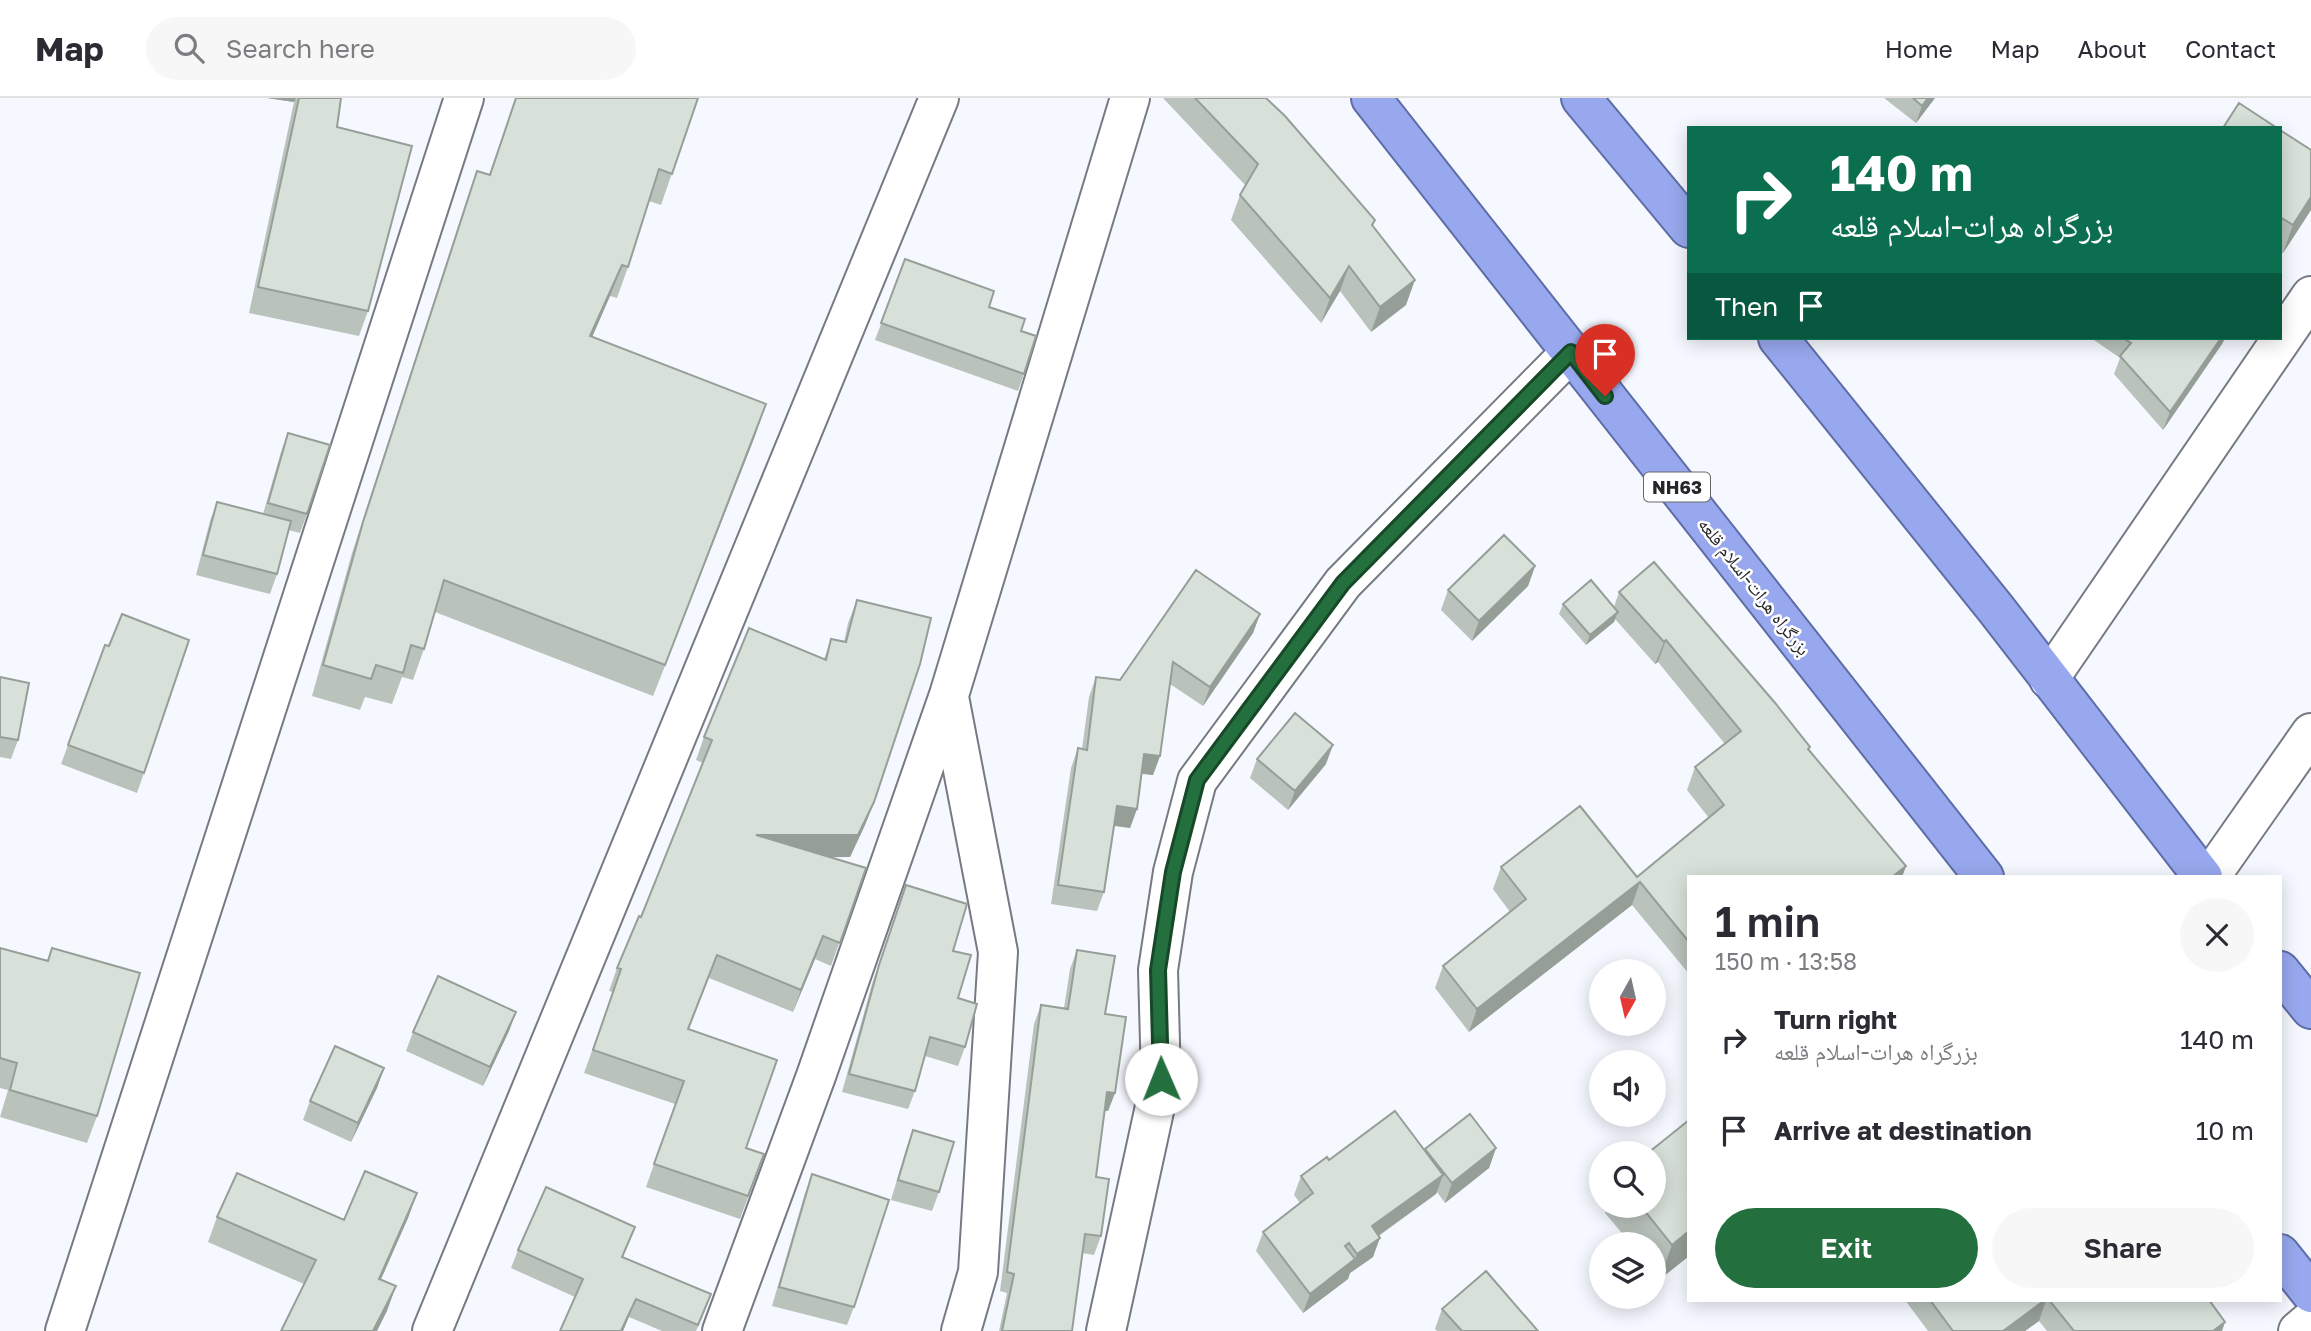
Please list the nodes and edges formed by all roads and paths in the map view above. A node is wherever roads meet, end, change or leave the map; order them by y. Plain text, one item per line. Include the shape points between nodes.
1 (464, 98) edge
2 (939, 98) edge
3 (1130, 98) edge
4 (1371, 98) edge
5 (1581, 98) edge
6 (1687, 226) edge
7 (2311, 296) edge
8 (2282, 338) edge
9 (1780, 340) edge
10 (2281, 340) edge
11 (1571, 352) junction
12 (2049, 679) junction
13 (948, 695) junction
14 (2311, 733) edge
15 (1982, 875) edge
16 (2201, 875) edge
17 (2211, 875) edge
18 (2282, 973) edge
19 (2311, 1009) edge
20 (2282, 1257) edge
21 (2311, 1293) edge
22 (2311, 1320) edge
23 (65, 1331) edge
24 (432, 1331) edge
25 (722, 1331) edge
26 (961, 1331) edge
27 (1106, 1331) edge
28 (2298, 1331) edge

1 - 23 street
2 - 24 street
3 - 13 street
4 - 11 highway, بزرگراه هرات-اسلام قلعه / NH63
5 - 6 highway
7 - 8 street
9 - 12 highway
10 - 12 street
11 - 15 highway, بزرگراه هرات-اسلام قلعه / NH63
11 - 27 street via 1343,583 1197,780 1173,872 1158,970 1161,1079
12 - 16 highway
13 - 25 street via 821,1063
13 - 26 street via 998,952 978,1272
14 - 17 street
18 - 19 highway
20 - 21 highway
22 - 28 street

